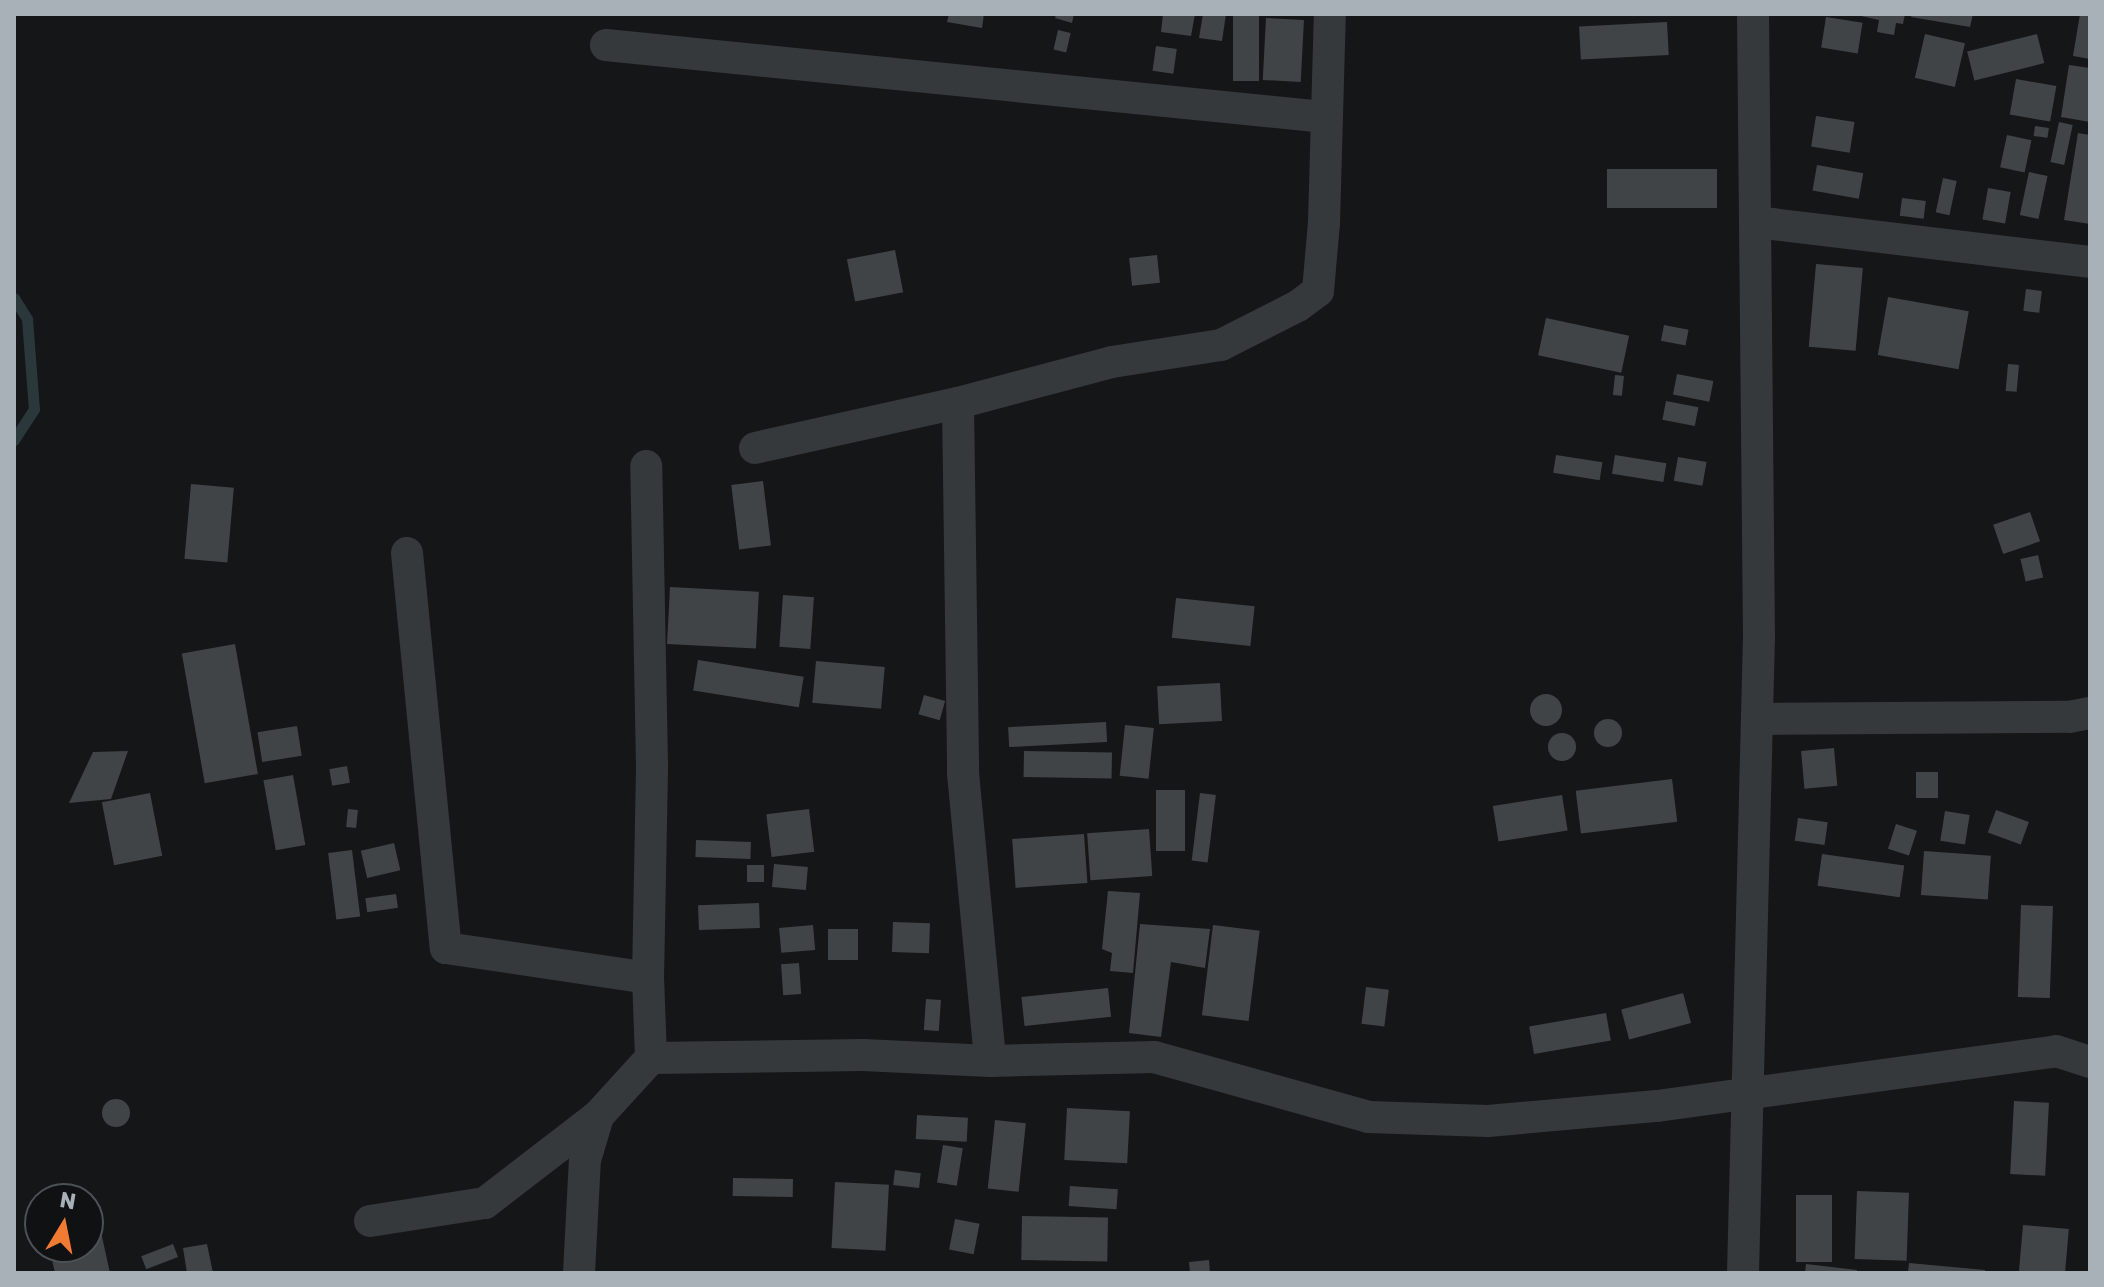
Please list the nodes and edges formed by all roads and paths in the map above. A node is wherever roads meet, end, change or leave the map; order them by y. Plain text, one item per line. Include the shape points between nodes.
1 (1330, 14) edge
2 (1753, 14) edge
3 (606, 45) dead end
4 (1325, 117) junction
5 (1755, 222) junction
6 (2090, 262) edge
7 (958, 403) junction
8 (755, 448) dead end
9 (646, 466) dead end
10 (407, 553) dead end
11 (2090, 713) edge
12 (1757, 719) junction
13 (648, 978) junction
14 (651, 1058) junction
15 (990, 1061) junction
16 (2090, 1062) edge
17 (1749, 1094) junction
18 (598, 1116) junction
19 (370, 1221) dead end
20 (579, 1273) edge
21 (1743, 1273) edge

1 - 4 street
2 - 5 street
3 - 4 street
4 - 7 street via 1318,291 1221,345 1112,362
5 - 6 street
5 - 12 street
7 - 8 street
7 - 15 street via 963,773
9 - 13 street via 652,765
10 - 13 street via 446,948
11 - 12 street
12 - 17 street
13 - 14 street
14 - 15 street via 863,1055
14 - 18 street
15 - 17 street via 1154,1057 1369,1117 1488,1121
16 - 17 street via 2056,1051
17 - 21 street
18 - 19 street via 485,1203
18 - 20 street via 585,1160

